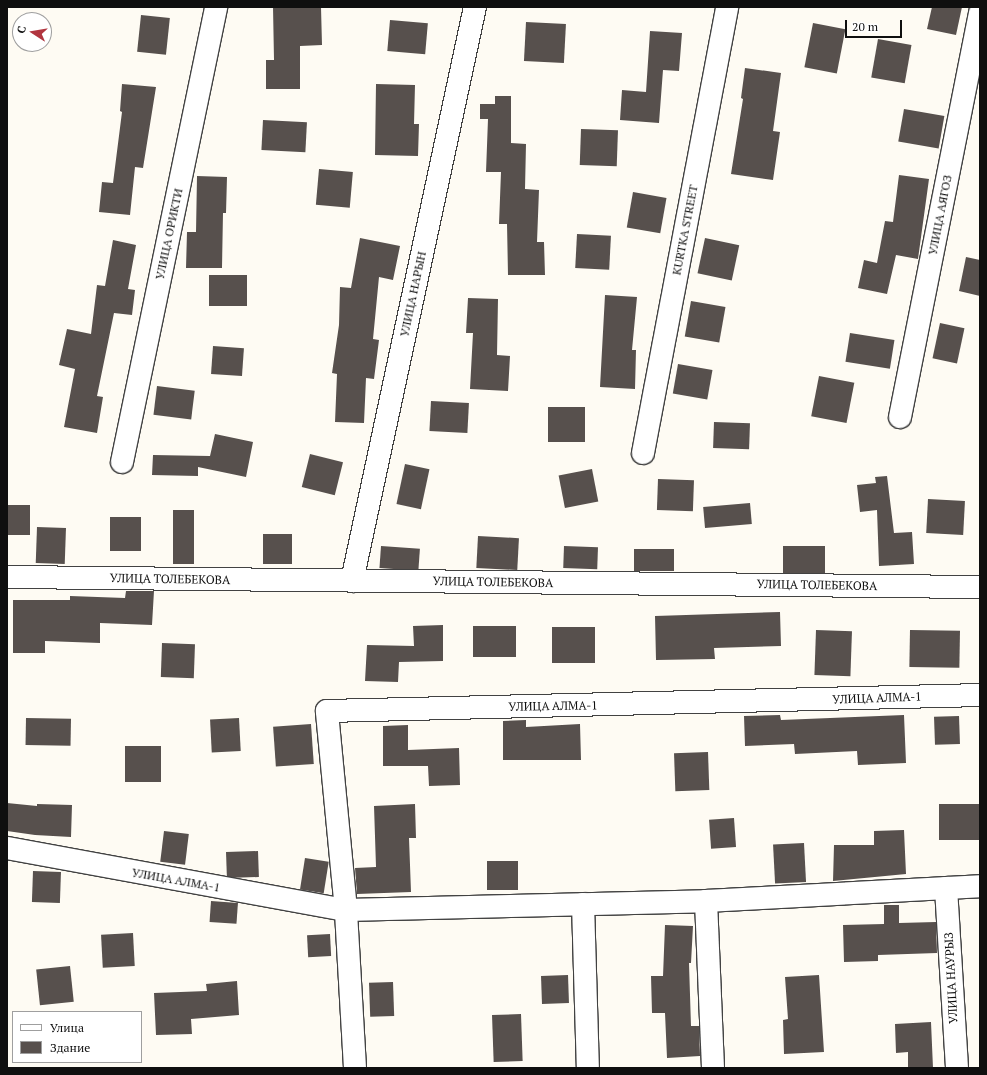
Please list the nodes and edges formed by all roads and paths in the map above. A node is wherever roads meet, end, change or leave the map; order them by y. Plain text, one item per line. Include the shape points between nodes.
1 (216, 7) edge
2 (475, 7) edge
3 (727, 7) edge
4 (980, 13) edge
5 (900, 417) dead end
6 (643, 453) dead end
7 (122, 462) dead end
8 (7, 577) edge
9 (352, 581) junction
10 (980, 587) edge
11 (980, 695) edge
12 (7, 848) edge
13 (980, 886) edge
14 (946, 888) junction
15 (706, 901) junction
16 (583, 904) junction
17 (346, 910) junction
18 (355, 1068) edge
19 (588, 1068) edge
20 (713, 1068) edge
21 (957, 1068) edge

1 - 7 street, УЛИЦА ОРИКТИ
2 - 9 street, УЛИЦА НАРЫН
3 - 6 street, KURTKA STREET
4 - 5 street, УЛИЦА АЯГОЗ
8 - 9 street, УЛИЦА ТОЛЕБЕКОВА
9 - 10 street, УЛИЦА ТОЛЕБЕКОВА
11 - 17 street, УЛИЦА АЛМА-1 via 327,711
12 - 17 street, УЛИЦА АЛМА-1
13 - 14 street, УЛИЦА АЛМА-1
14 - 15 street, УЛИЦА АЛМА-1
14 - 21 street, УЛИЦА НАУРЫЗ
15 - 16 street, УЛИЦА АЛМА-1
15 - 20 street
16 - 17 street, УЛИЦА АЛМА-1
16 - 19 street
17 - 18 street, УЛИЦА АЛМА-1

